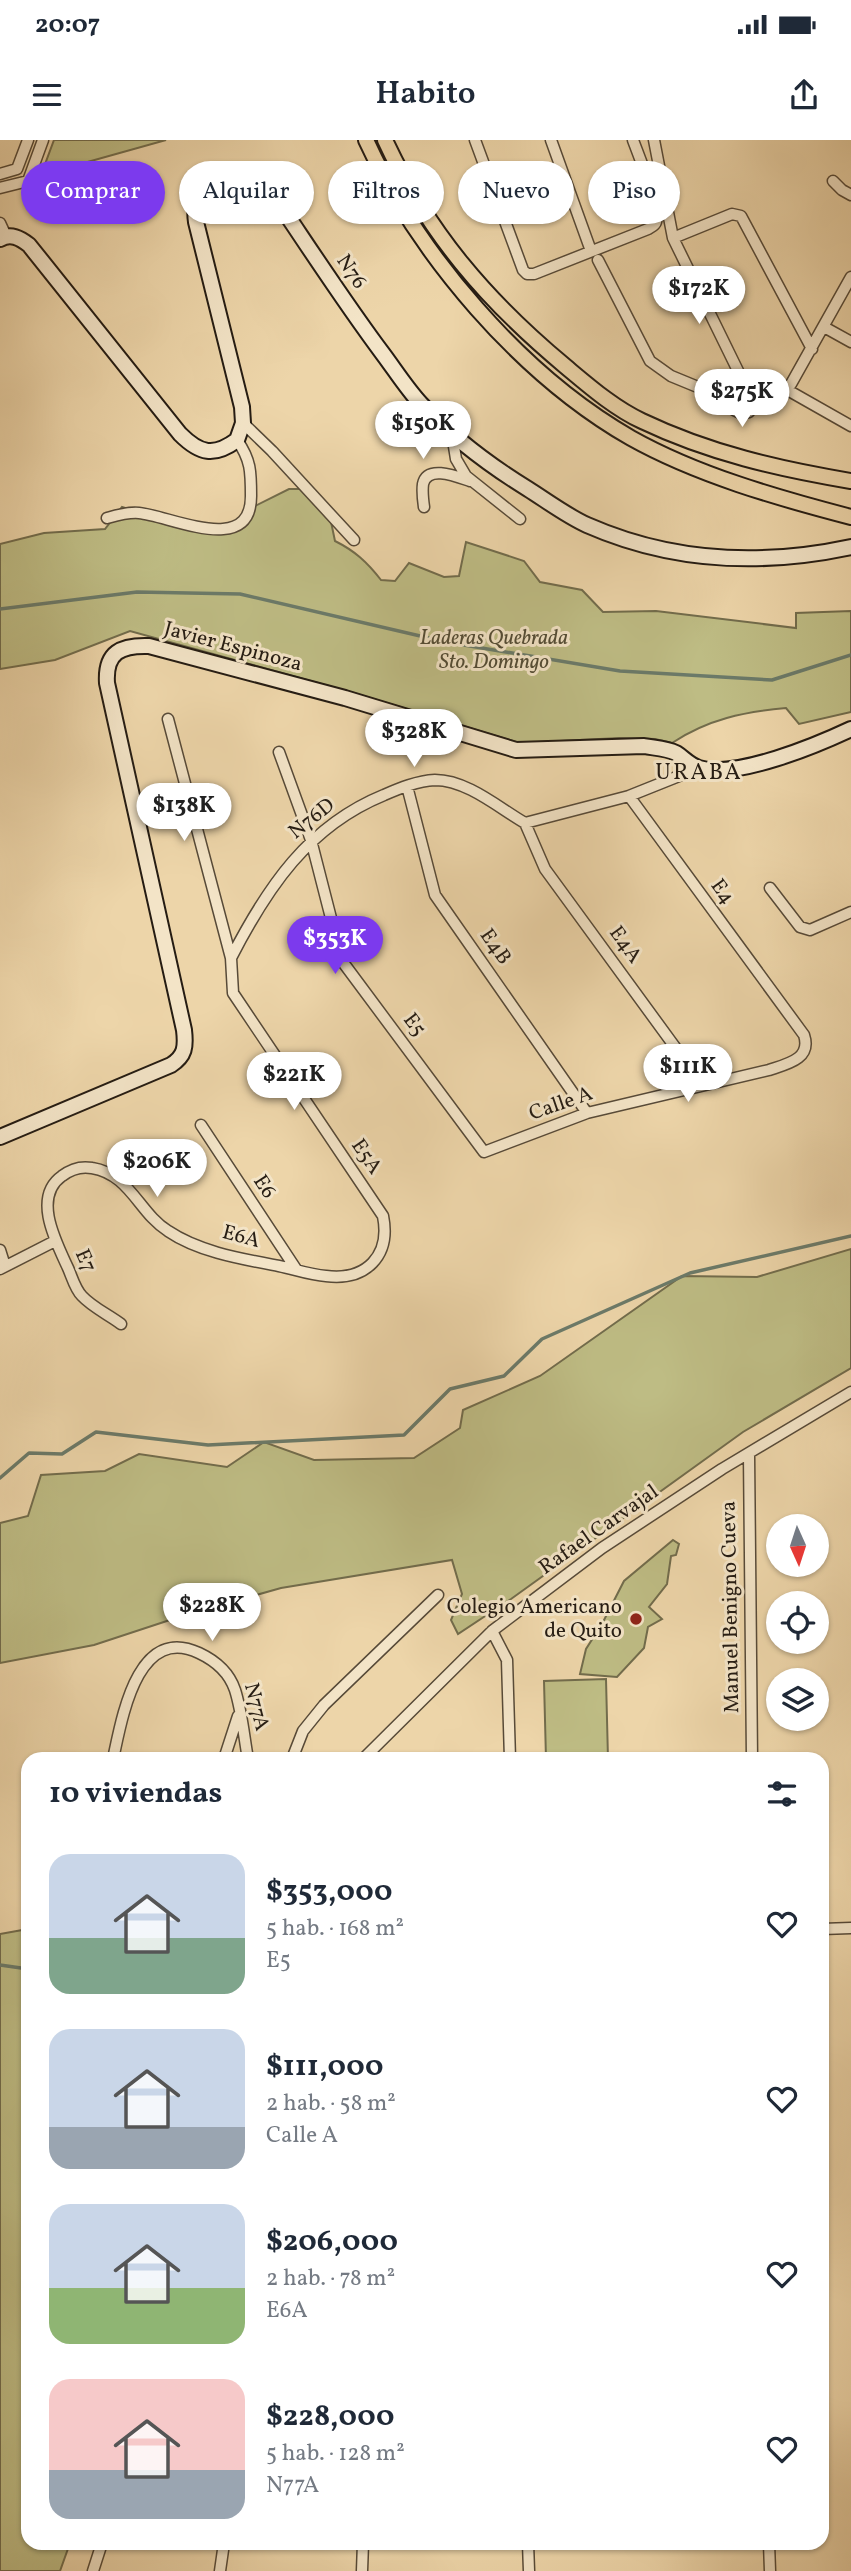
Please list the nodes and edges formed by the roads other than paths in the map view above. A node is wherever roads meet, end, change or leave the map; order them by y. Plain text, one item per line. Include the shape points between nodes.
1 (28, 140) edge
2 (43, 140) edge
3 (366, 140) edge
4 (385, 140) edge
5 (475, 140) edge
6 (551, 140) edge
7 (633, 140) edge
8 (654, 140) edge
9 (0, 174) edge
10 (833, 181) dead end
11 (0, 188) edge
12 (851, 195) edge
13 (2, 233) edge
14 (673, 238) junction
15 (591, 251) junction
16 (598, 261) dead end
17 (851, 277) edge
18 (824, 327) junction
19 (851, 342) edge
20 (811, 349) junction
21 (741, 377) junction
22 (784, 388) junction
23 (727, 399) junction
24 (756, 402) junction
25 (243, 423) junction
26 (851, 426) edge
27 (452, 434) junction
28 (237, 440) junction
29 (470, 481) junction
30 (851, 481) edge
31 (424, 508) dead end
32 (851, 517) edge
33 (107, 518) dead end
34 (520, 519) dead end
35 (354, 540) dead end
36 (851, 547) edge
37 (168, 719) dead end
38 (851, 729) edge
39 (279, 752) dead end
40 (699, 768) junction
41 (407, 786) junction
42 (629, 796) junction
43 (525, 823) junction
44 (311, 840) junction
45 (770, 888) dead end
46 (851, 912) edge
47 (230, 958) junction
48 (784, 1010) joint
49 (702, 1084) junction
50 (587, 1113) junction
51 (201, 1125) dead end
52 (0, 1137) edge
53 (484, 1152) joint
54 (49, 1194) joint
55 (55, 1241) junction
56 (0, 1250) edge
57 (3, 1267) edge
58 (296, 1269) junction
59 (121, 1324) dead end
60 (851, 1392) edge
61 (749, 1454) junction
62 (438, 1595) dead end
63 (492, 1631) junction
64 (239, 1712) junction
65 (115, 1752) edge
66 (226, 1752) edge
67 (247, 1752) edge
68 (295, 1752) edge
69 (370, 1752) edge
70 (510, 1752) edge
71 (752, 1752) edge
72 (851, 1928) edge
73 (829, 1929) edge
74 (100, 2550) edge
75 (223, 2550) edge
76 (363, 2550) edge
77 (528, 2550) edge
78 (769, 2550) edge
79 (93, 2571) edge
80 (219, 2571) edge
81 (362, 2571) edge
82 (529, 2571) edge
83 (770, 2571) edge

1 - 9 street via 17,169
2 - 11 street via 28,181
3 - 32 main road via 403,212 457,285 526,358 586,409 684,463 773,496
4 - 30 main road via 417,204 471,276 502,310 598,394 640,421 691,442 756,463
5 - 15 street via 527,274
6 - 15 street
7 - 15 street via 648,180 656,221 648,229
8 - 14 street
10 - 12 street
13 - 28 street via 29,245 188,443 218,451
14 - 20 street via 732,214 741,216
14 - 21 street
16 - 23 street via 650,361 671,376
17 - 18 street
18 - 19 street
18 - 20 street
20 - 22 street
21 - 23 street
21 - 24 street
22 - 24 street
22 - 26 street
23 - 24 street via 742,414
25 - 27 street, N76 via 194,212 200,190 223,173 234,171 256,178 272,192 413,395
25 - 28 street, N76
25 - 35 street
27 - 29 street via 456,459
27 - 36 street, N76 via 499,471 584,524 625,540 665,551 758,560
28 - 33 street via 250,469 251,504 244,523 212,529 141,513
29 - 31 street via 436,473 426,477
29 - 34 street
37 - 47 street, E5A
38 - 40 street, Javier Espinoza via 814,746 749,765
39 - 44 street, E5
40 - 42 street
40 - 52 street, Javier Espinoza via 676,753 644,746 516,750 345,698 162,650 124,648 108,663 107,683 185,1049 171,1065
41 - 43 street, N76D via 435,780 461,785
41 - 44 street, N76D via 362,804
41 - 50 street, E4B via 435,895
42 - 43 street
42 - 48 street, E4
43 - 49 street, E4A via 545,869
44 - 47 street, N76D via 274,883
44 - 53 street, E5 via 342,961
45 - 46 street via 805,930
47 - 58 street, E5A via 233,993 383,1216 384,1246 366,1269 348,1276
48 - 49 street, Calle A via 806,1041 799,1059
49 - 50 street, Calle A
50 - 53 street, Calle A
51 - 58 street, E6
54 - 55 street, E7 via 47,1211
54 - 58 street, E6A via 55,1181 70,1170 89,1167 107,1171 130,1189 165,1230 183,1240
55 - 57 street
55 - 59 street, E7 via 79,1294
56 - 57 street
60 - 61 street, Rafael Carvajal
61 - 63 street, Rafael Carvajal via 602,1548
61 - 71 street, Manuel Benigno Cueva
62 - 68 street via 324,1705 303,1731
63 - 69 street, Rafael Carvajal
63 - 70 street via 506,1660
64 - 65 street, N77A via 226,1672 212,1659 173,1648 145,1662 131,1691
64 - 66 street
64 - 67 street, N77A
72 - 73 street
74 - 79 street
75 - 80 street
76 - 81 street
77 - 82 street
78 - 83 street

